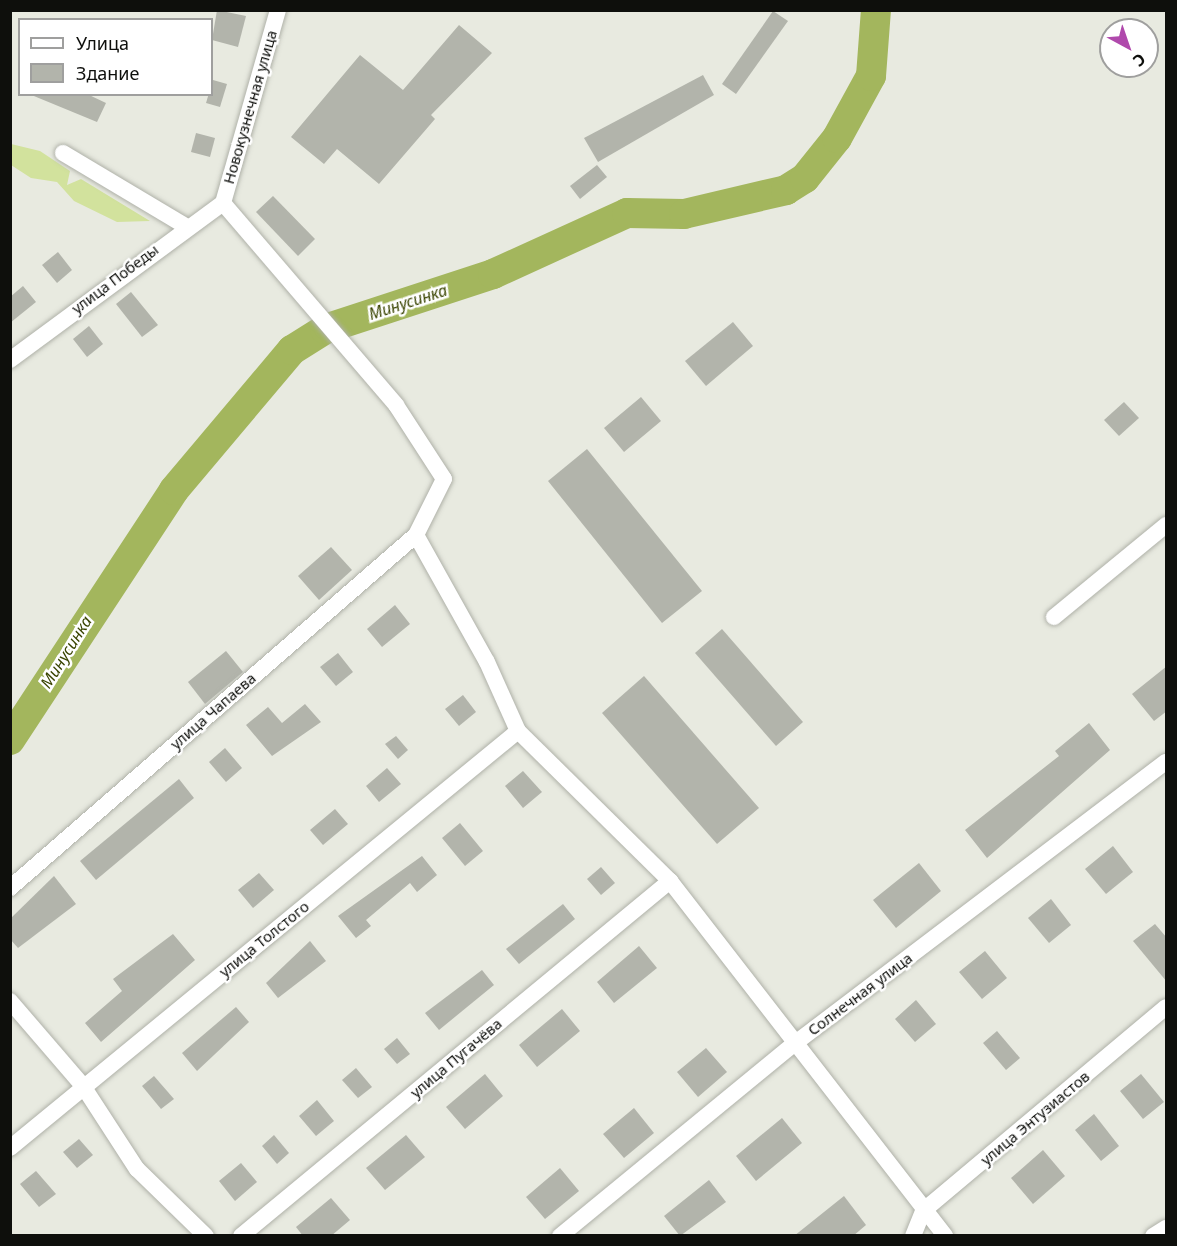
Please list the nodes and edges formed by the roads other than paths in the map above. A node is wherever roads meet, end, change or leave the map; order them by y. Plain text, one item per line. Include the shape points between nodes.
1 (278, 10) edge
2 (63, 153) dead end
3 (223, 203) junction
4 (187, 227) junction
5 (10, 360) edge
6 (1167, 525) edge
7 (416, 535) junction
8 (1054, 616) dead end
9 (518, 731) junction
10 (1167, 762) edge
11 (670, 881) junction
12 (10, 888) edge
13 (10, 1001) edge
14 (1167, 1007) edge
15 (794, 1044) junction
16 (83, 1086) junction
17 (10, 1148) edge
18 (923, 1211) junction
19 (1167, 1228) edge
20 (206, 1236) edge
21 (242, 1236) edge
22 (560, 1236) edge
23 (913, 1236) edge
24 (945, 1236) edge
25 (1153, 1236) edge

1 - 3 street, Новокузнечная улица
2 - 4 street
3 - 4 street, улица Победы
3 - 7 street via 324,316 396,405 444,479
4 - 5 street, улица Победы
6 - 8 street
7 - 9 street via 487,662
7 - 12 street, улица Чапаева
9 - 11 street
9 - 16 street, улица Толстого
10 - 15 street, Солнечная улица
11 - 15 street
11 - 21 street, улица Пугачёва
13 - 16 street
14 - 18 street, улица Энтузиастов
15 - 18 street
15 - 22 street, Солнечная улица
16 - 17 street, улица Толстого
16 - 20 street via 137,1169
18 - 23 street, улица Энтузиастов
18 - 24 street
19 - 25 street

